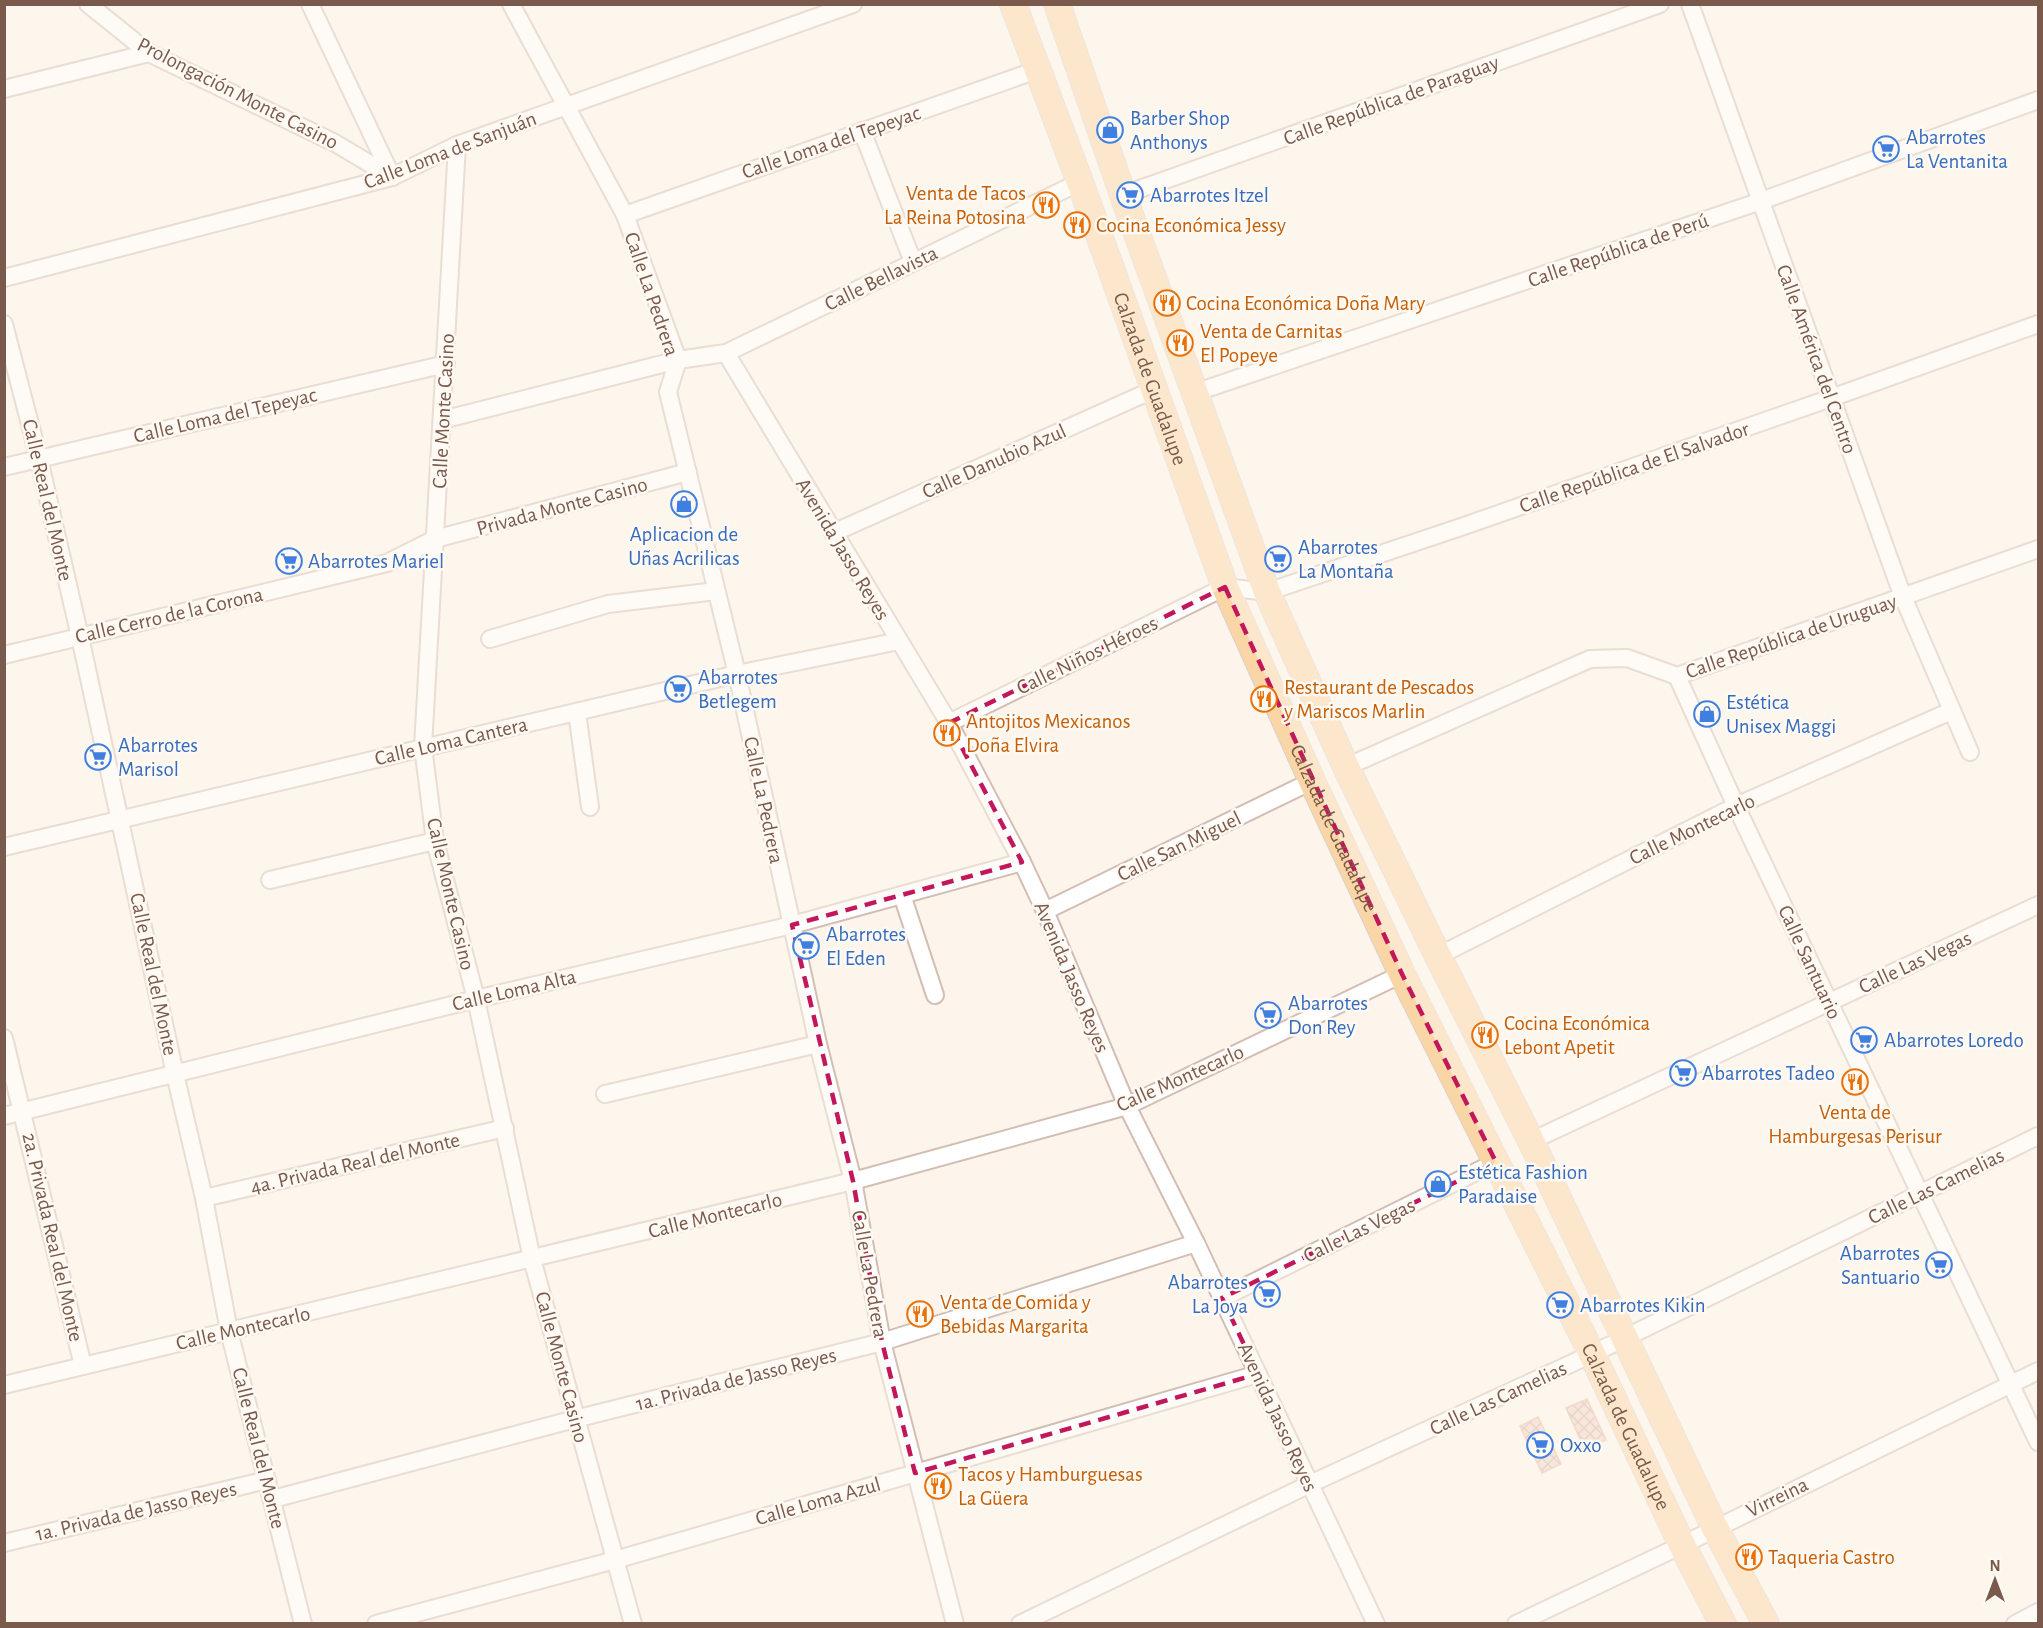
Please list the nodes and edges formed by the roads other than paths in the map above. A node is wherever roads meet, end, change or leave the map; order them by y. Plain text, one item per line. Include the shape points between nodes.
1 (88, 4) edge
2 (310, 4) edge
3 (511, 4) edge
4 (853, 4) edge
5 (1013, 4) edge
6 (1057, 4) edge
7 (1660, 4) edge
8 (1690, 4) edge
9 (149, 53) junction
10 (1037, 70) junction
11 (4, 89) edge
12 (2038, 100) edge
13 (565, 106) junction
14 (862, 131) junction
15 (457, 145) junction
16 (392, 177) junction
17 (1080, 182) junction
18 (1123, 195) junction
19 (1761, 201) junction
20 (625, 215) junction
21 (913, 262) junction
22 (4, 278) edge
23 (4, 324) edge
24 (2038, 324) edge
25 (726, 353) junction
26 (678, 360) junction
27 (446, 364) junction
28 (1155, 389) junction
29 (1194, 393) junction
30 (1831, 399) junction
31 (442, 420) junction
32 (39, 459) junction
33 (4, 467) edge
34 (688, 472) junction
35 (833, 533) junction
36 (435, 539) junction
37 (2038, 549) edge
38 (1225, 587) junction
39 (716, 591) junction
40 (1267, 592) junction
41 (1903, 597) junction
42 (80, 637) junction
43 (490, 639) dead end
44 (899, 641) junction
45 (4, 655) edge
46 (737, 674) junction
47 (1677, 676) junction
48 (1951, 711) junction
49 (577, 712) junction
50 (949, 723) junction
51 (423, 747) junction
52 (1970, 752) dead end
53 (1346, 767) junction
54 (1312, 781) junction
55 (1736, 806) junction
56 (590, 807) dead end
57 (120, 819) junction
58 (435, 841) junction
59 (4, 847) edge
60 (1022, 862) junction
61 (270, 880) dead end
62 (902, 895) junction
63 (2038, 905) edge
64 (1045, 911) junction
65 (792, 925) junction
66 (1438, 957) junction
67 (1402, 974) junction
68 (935, 995) dead end
69 (476, 999) junction
70 (1828, 1002) junction
71 (4, 1038) edge
72 (818, 1044) junction
73 (175, 1074) junction
74 (605, 1094) dead end
75 (1127, 1106) junction
76 (23, 1112) junction
77 (4, 1116) edge
78 (505, 1128) junction
79 (2038, 1136) edge
80 (1531, 1141) junction
81 (1496, 1162) junction
82 (853, 1181) junction
83 (1920, 1193) junction
84 (204, 1198) junction
85 (1196, 1243) junction
86 (532, 1259) junction
87 (1222, 1298) junction
88 (229, 1331) junction
89 (1625, 1337) junction
90 (882, 1342) junction
91 (1592, 1354) junction
92 (83, 1366) junction
93 (2038, 1371) edge
94 (1258, 1374) junction
95 (2011, 1384) junction
96 (4, 1385) edge
97 (575, 1419) junction
98 (2038, 1442) edge
99 (915, 1473) junction
100 (267, 1480) junction
101 (1310, 1484) junction
102 (273, 1499) junction
103 (1715, 1528) junction
104 (4, 1542) edge
105 (1682, 1545) junction
106 (615, 1560) junction
107 (2038, 1612) edge
108 (303, 1623) edge
109 (376, 1623) edge
110 (633, 1623) edge
111 (955, 1623) edge
112 (1020, 1623) edge
113 (1376, 1623) edge
114 (1516, 1623) edge
115 (1723, 1623) edge
116 (1766, 1623) edge
117 (2015, 1623) edge

1 - 9 street, Prolongación Monte Casino
2 - 16 street
3 - 13 street, Calle La Pedrera
4 - 13 street, Calle Loma de Sanjuán
5 - 10 main road, Calzada de Guadalupe
6 - 18 main road, Calzada de Guadalupe
7 - 18 street, Calle República de Paraguay
8 - 19 street, Calle América del Centro
9 - 11 street
9 - 16 street, Prolongación Monte Casino via 335,143
10 - 14 street, Calle Loma del Tepeyac
10 - 17 main road, Calzada de Guadalupe
12 - 19 street, Calle República de Perú
13 - 15 street, Calle Loma de Sanjuán
13 - 20 street, Calle La Pedrera
14 - 20 street, Calle Loma del Tepeyac
14 - 21 street
15 - 16 street, Calle Loma de Sanjuán
15 - 27 street, Calle Monte Casino
16 - 22 street, Calle Loma de Sanjuán
17 - 21 street, Calle Bellavista
17 - 28 main road, Calzada de Guadalupe
18 - 29 main road, Calzada de Guadalupe
19 - 29 street, Calle República de Perú
19 - 30 street, Calle América del Centro
20 - 26 street, Calle La Pedrera
21 - 25 street, Calle Bellavista
23 - 32 street, Calle Real del Monte
24 - 30 street, Calle República de El Salvador
25 - 26 street, Calle Bellavista
25 - 35 street, Avenida Jasso Reyes
26 - 31 street
26 - 34 street, Calle La Pedrera via 668,392
27 - 31 street, Calle Monte Casino
27 - 32 street, Calle Loma del Tepeyac
28 - 35 street, Calle Danubio Azul
28 - 38 main road, Calzada de Guadalupe
29 - 40 main road, Calzada de Guadalupe
30 - 40 street, Calle República de El Salvador
30 - 41 street, Calle América del Centro
31 - 36 street, Calle Monte Casino
32 - 33 street, Calle Loma del Tepeyac
32 - 42 street, Calle Real del Monte
34 - 36 street, Privada Monte Casino
34 - 39 street, Calle La Pedrera
35 - 44 street, Avenida Jasso Reyes
36 - 42 street, Calle Cerro de la Corona via 387,563
36 - 51 street, Calle Monte Casino
37 - 41 street, Calle República de Uruguay
38 - 40 street, Calle República de El Salvador
38 - 50 street, Calle Niños Héroes
38 - 54 main road, Calzada de Guadalupe
39 - 43 street via 608,604
39 - 46 street, Calle La Pedrera
40 - 53 main road, Calzada de Guadalupe
41 - 47 street, Calle República de Uruguay
41 - 48 street, Calle América del Centro
42 - 45 street, Calle Cerro de la Corona
42 - 57 street, Calle Real del Monte
44 - 46 street, Calle Loma Cantera
44 - 50 street, Avenida Jasso Reyes
46 - 49 street, Calle Loma Cantera
46 - 65 street, Calle La Pedrera
47 - 53 street, Calle República de Uruguay via 1627,658 1590,659
47 - 55 street, Calle Santuario
48 - 52 street, Calle América del Centro
48 - 55 street, Calle Montecarlo
49 - 51 street, Calle Loma Cantera
49 - 56 street
50 - 60 street, Avenida Jasso Reyes
51 - 57 street, Calle Loma Cantera
51 - 58 street, Calle Monte Casino
53 - 66 main road, Calzada de Guadalupe
54 - 64 street, Calle San Miguel
54 - 67 main road, Calzada de Guadalupe
55 - 66 street, Calle Montecarlo
55 - 70 street, Calle Santuario
57 - 59 street, Calle Loma Cantera
57 - 73 street, Calle Real del Monte
58 - 61 street
58 - 69 street, Calle Monte Casino
60 - 62 street, Calle Loma Alta
60 - 64 street, Avenida Jasso Reyes
62 - 65 street, Calle Loma Alta
62 - 68 street
63 - 70 street, Calle Las Vegas
64 - 75 street, Avenida Jasso Reyes
65 - 69 street, Calle Loma Alta
65 - 72 street, Calle La Pedrera
66 - 80 main road, Calzada de Guadalupe
67 - 75 street, Calle Montecarlo
67 - 81 main road, Calzada de Guadalupe
69 - 73 street, Calle Loma Alta
69 - 78 street, Calle Monte Casino
70 - 80 street, Calle Las Vegas
70 - 83 street, Calle Santuario
71 - 76 street, 2a. Privada Real del Monte
72 - 74 street
72 - 82 street, Calle La Pedrera
73 - 76 street, Calle Loma Alta
73 - 84 street, Calle Real del Monte
75 - 82 street, Calle Montecarlo
75 - 85 street, Avenida Jasso Reyes
76 - 77 street, Calle Loma Alta
76 - 92 street, 2a. Privada Real del Monte
78 - 84 street, 4a. Privada Real del Monte
78 - 86 street, Calle Monte Casino
79 - 83 street, Calle Las Camelias
80 - 89 main road, Calzada de Guadalupe
81 - 87 street, Calle Las Vegas
81 - 91 main road, Calzada de Guadalupe
82 - 86 street, Calle Montecarlo
82 - 90 street, Calle La Pedrera
83 - 89 street, Calle Las Camelias
83 - 95 street, Calle Santuario
84 - 88 street, Calle Real del Monte
85 - 87 street, Avenida Jasso Reyes
85 - 90 street, 1a. Privada de Jasso Reyes
86 - 88 street, Calle Montecarlo
86 - 97 street, Calle Monte Casino
87 - 94 street, Avenida Jasso Reyes
88 - 92 street, Calle Montecarlo
88 - 100 street, Calle Real del Monte
89 - 91 street, Calle Las Camelias
89 - 103 main road, Calzada de Guadalupe
90 - 97 street, 1a. Privada de Jasso Reyes
90 - 99 street, Calle La Pedrera
91 - 101 street, Calle Las Camelias
91 - 105 main road, Calzada de Guadalupe
92 - 96 street, Calle Montecarlo
93 - 95 street, Virreina
94 - 99 street, Calle Loma Azul
94 - 101 street, Avenida Jasso Reyes
95 - 98 street, Calle Santuario
95 - 103 street, Virreina
97 - 102 street, 1a. Privada de Jasso Reyes
97 - 106 street, Calle Monte Casino
99 - 106 street, Calle Loma Azul
99 - 111 street, Calle La Pedrera
100 - 102 street, Calle Real del Monte
100 - 104 street, 1a. Privada de Jasso Reyes
101 - 112 street, Calle Las Camelias
101 - 113 street, Avenida Jasso Reyes
102 - 108 street, Calle Real del Monte
103 - 105 street, Virreina
103 - 116 main road, Calzada de Guadalupe
105 - 114 street, Virreina
105 - 115 main road, Calzada de Guadalupe
106 - 109 street, Calle Loma Azul
106 - 110 street, Calle Monte Casino
107 - 117 street

